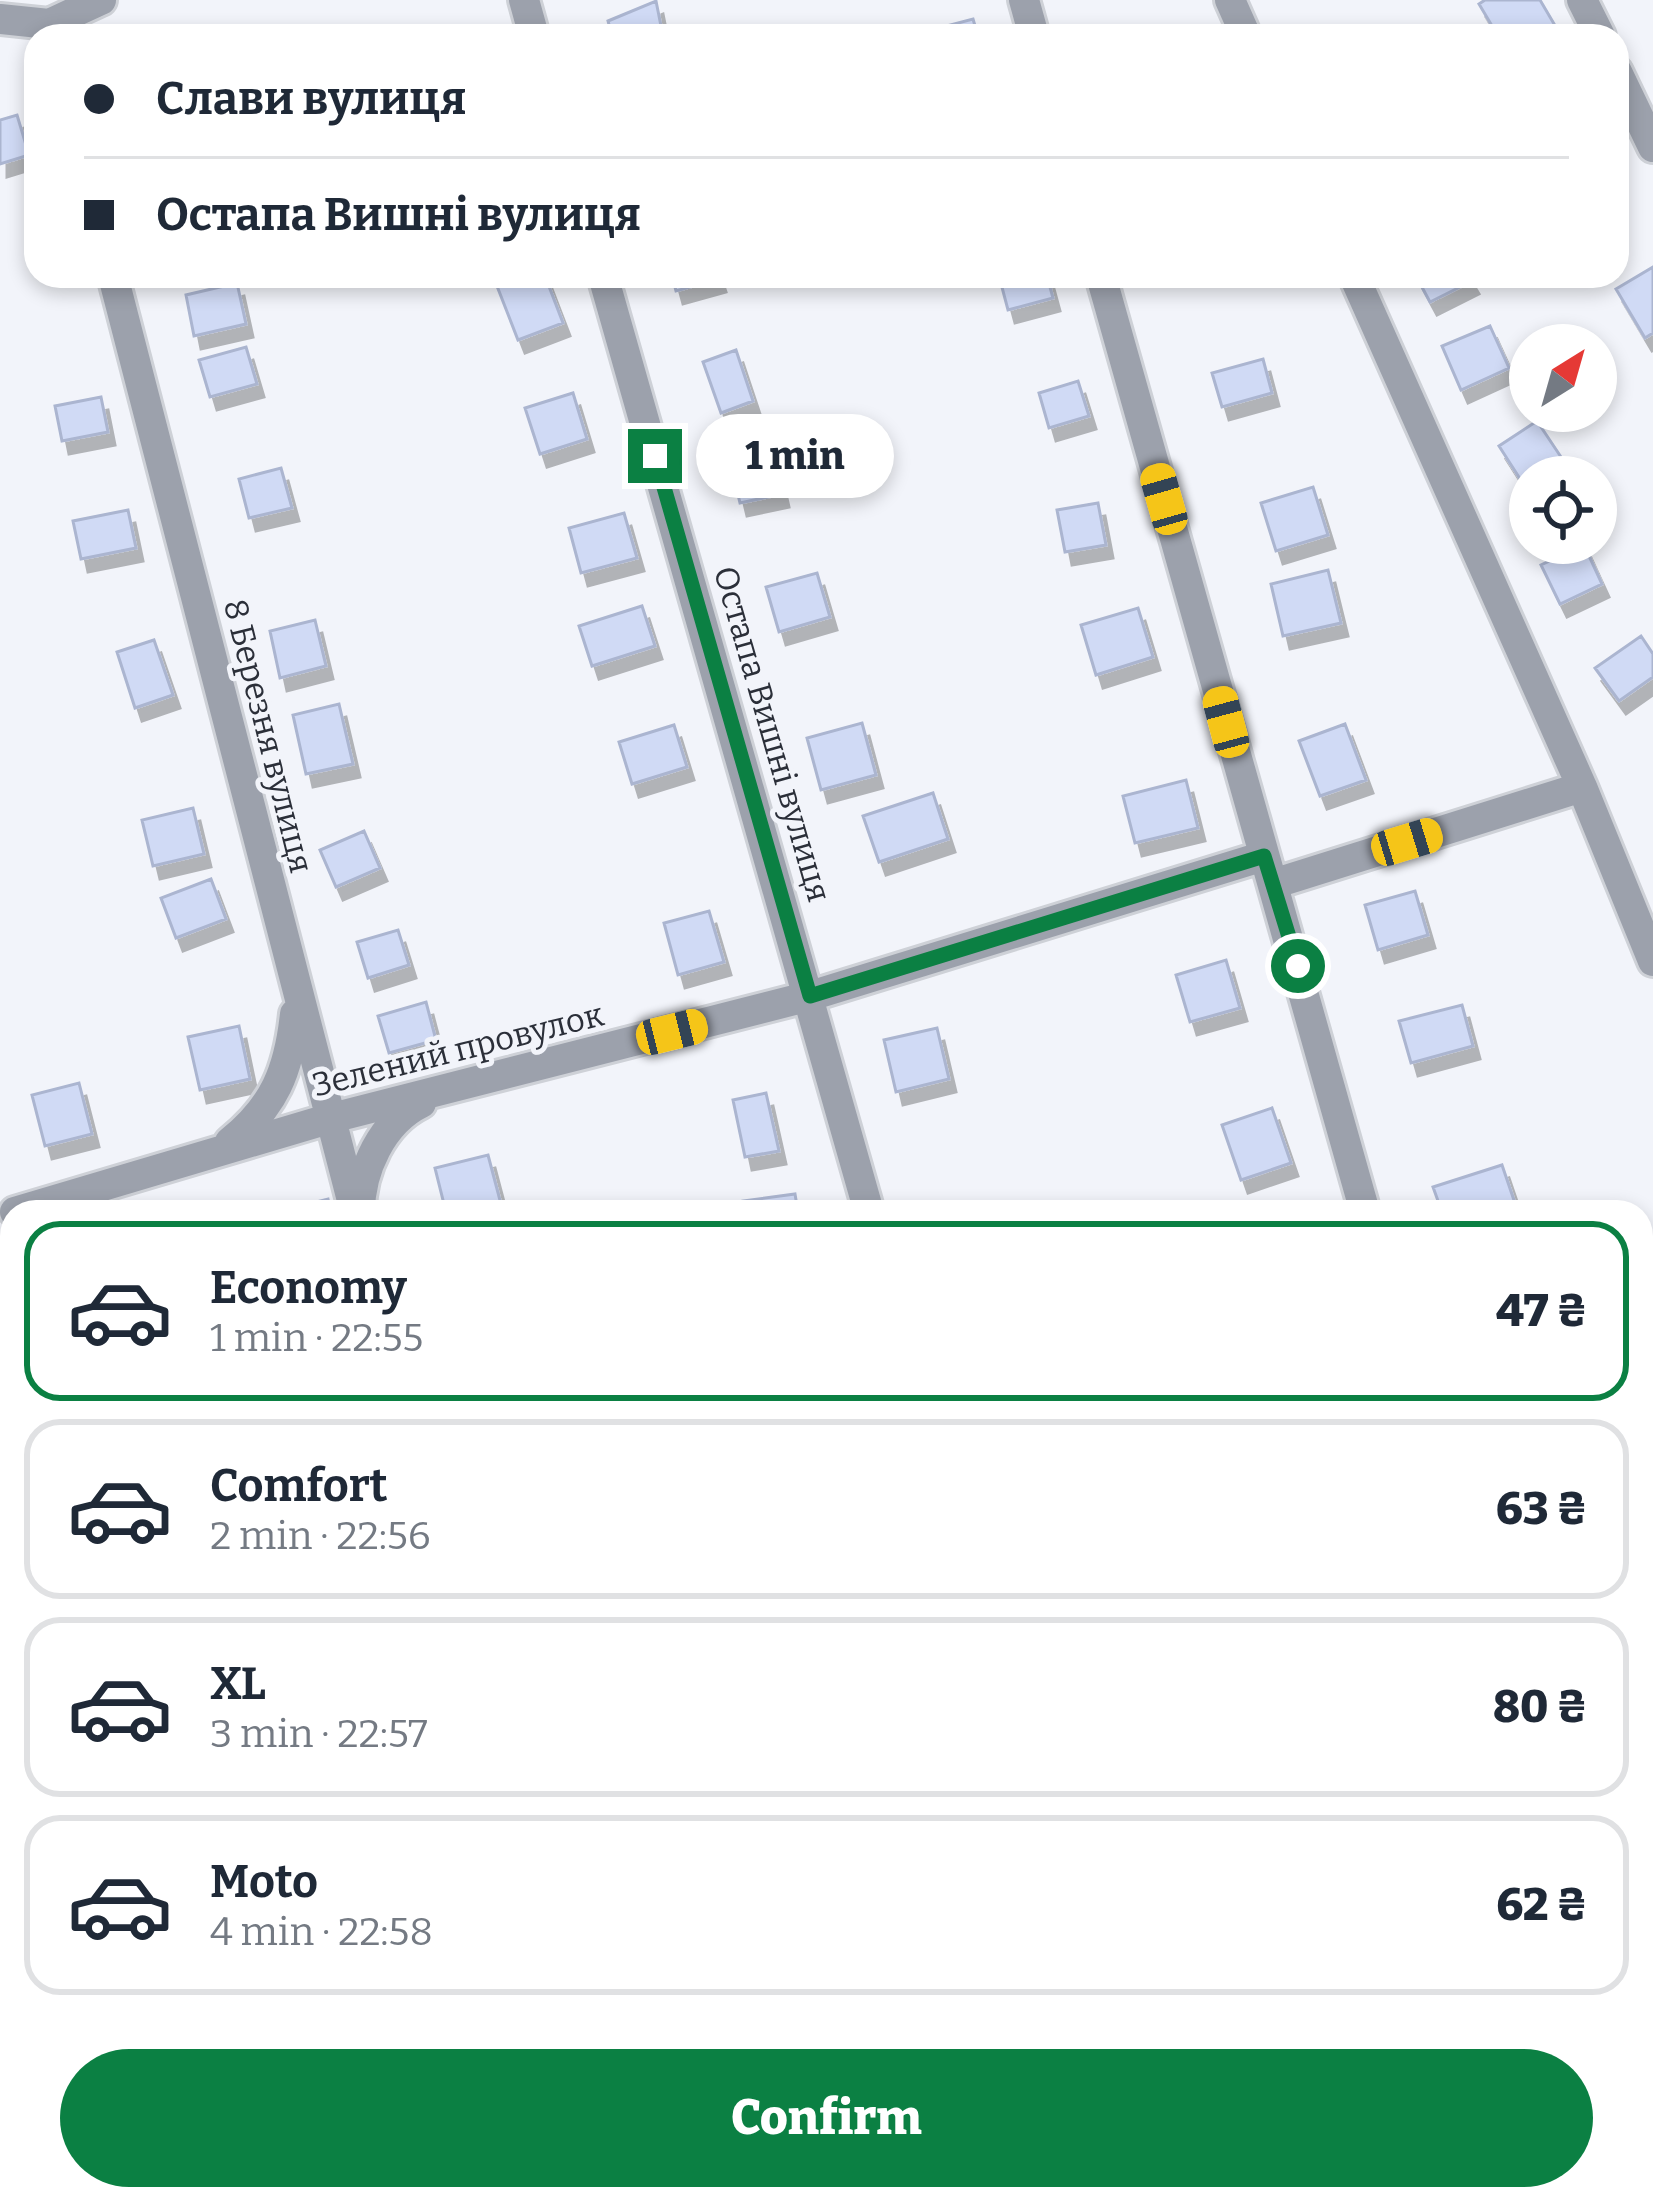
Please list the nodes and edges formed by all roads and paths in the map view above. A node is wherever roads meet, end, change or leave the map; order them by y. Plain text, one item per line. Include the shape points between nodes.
1 (101, 0) edge
2 (61, 24) edge
3 (1629, 97) edge
4 (1653, 147) edge
5 (116, 288) edge
6 (606, 288) edge
7 (1104, 288) edge
8 (1359, 288) edge
9 (1582, 787) junction
10 (1270, 870) junction
11 (1653, 961) edge
12 (297, 996) junction
13 (810, 996) junction
14 (443, 1092) junction
15 (328, 1119) junction
16 (219, 1152) junction
17 (55, 1200) edge
18 (354, 1200) edge
19 (360, 1200) edge
20 (865, 1200) edge
21 (1362, 1200) edge

1 - 2 street
3 - 4 street
5 - 12 street, 8 Березня вулиця
6 - 13 street, Остапа Вишні вулиця
7 - 10 street
8 - 9 street
9 - 10 street, Зелений провулок
9 - 11 street
10 - 13 street, Зелений провулок
10 - 21 street
12 - 15 street, 8 Березня вулиця
12 - 16 street via 277,1094
13 - 14 street, Зелений провулок
13 - 20 street, Остапа Вишні вулиця
14 - 15 street, Зелений провулок
14 - 19 street via 406,1110 378,1145
15 - 16 street, Зелений провулок
15 - 18 street, 8 Березня вулиця
16 - 17 street, Зелений провулок

